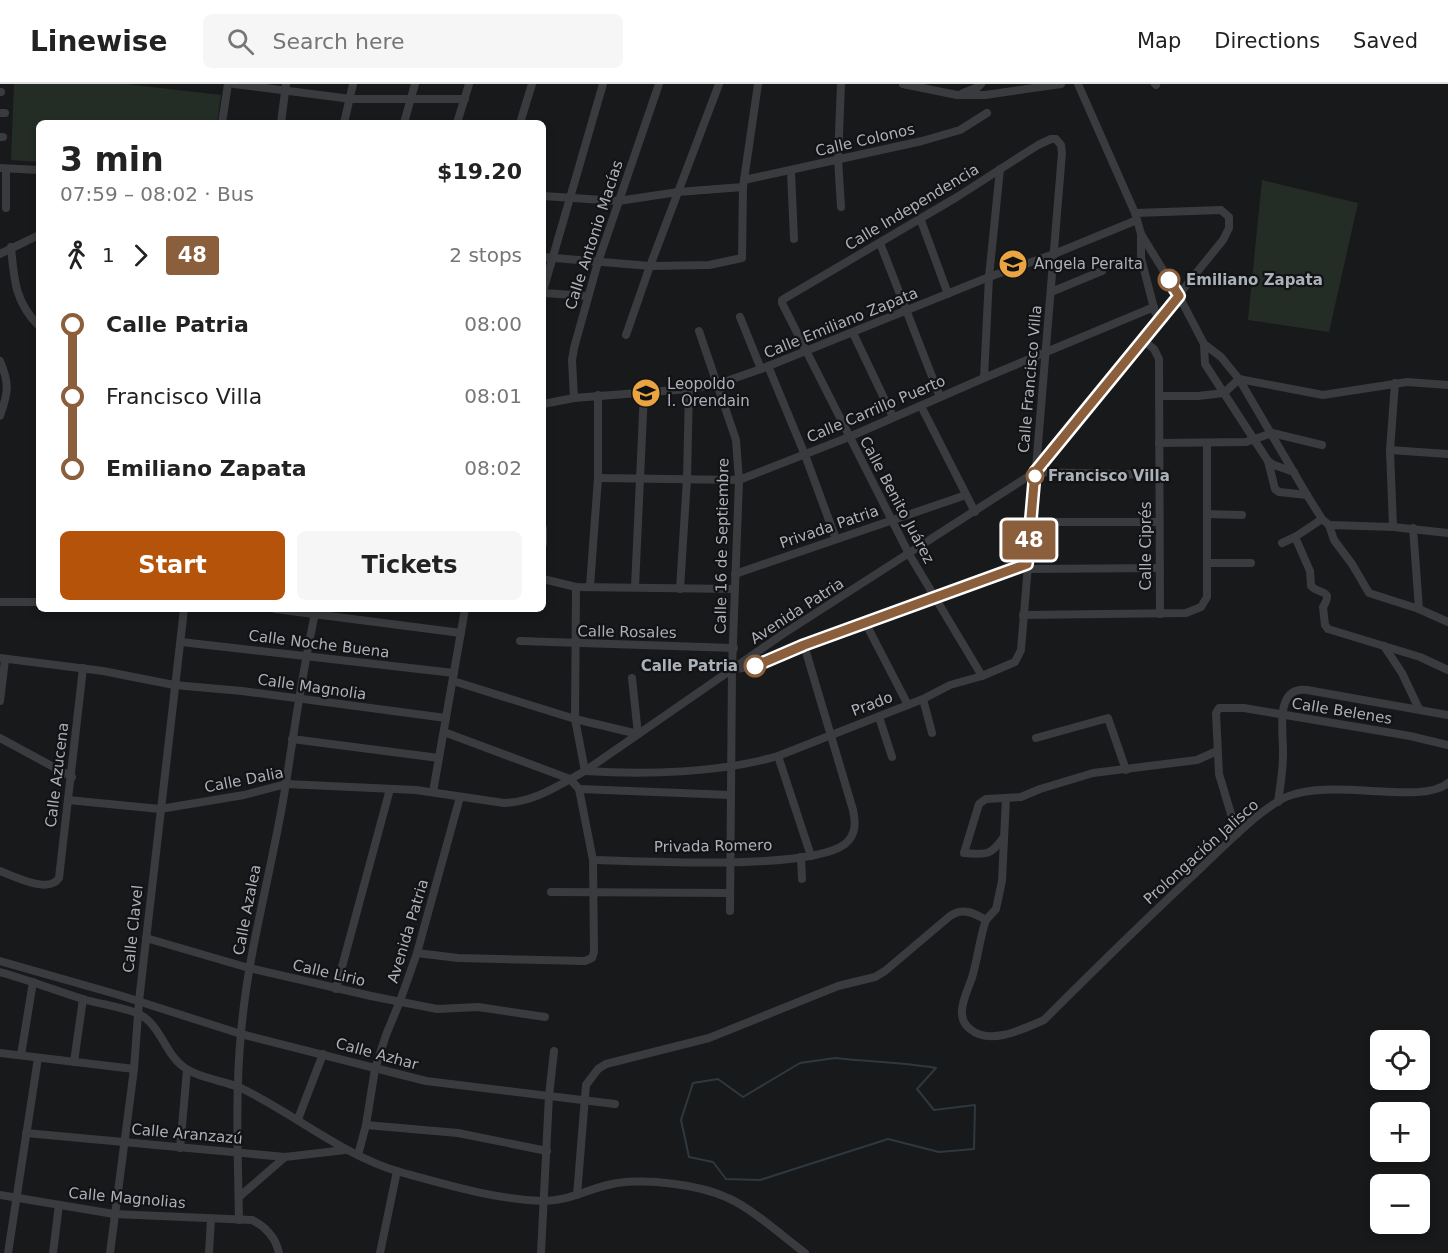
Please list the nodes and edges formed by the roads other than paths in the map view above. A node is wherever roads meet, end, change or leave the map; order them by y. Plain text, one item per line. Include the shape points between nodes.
1 (228, 84) edge
2 (234, 84) edge
3 (353, 84) edge
4 (415, 84) edge
5 (470, 84) edge
6 (532, 84) edge
7 (603, 84) edge
8 (659, 84) edge
9 (719, 84) edge
10 (758, 84) edge
11 (841, 84) edge
12 (903, 84) edge
13 (981, 84) edge
14 (1061, 84) edge
15 (1078, 84) edge
16 (285, 87) edge
17 (957, 95) junction
18 (351, 99) junction
19 (411, 99) junction
20 (465, 99) junction
21 (987, 113) dead end
22 (222, 120) edge
23 (281, 120) edge
24 (345, 120) edge
25 (405, 120) edge
26 (458, 120) edge
27 (521, 120) edge
28 (1056, 139) joint
29 (838, 159) junction
30 (3, 169) edge
31 (1000, 169) junction
32 (36, 170) edge
33 (791, 171) junction
34 (744, 184) junction
35 (678, 192) junction
36 (546, 196) edge
37 (570, 198) junction
38 (618, 201) junction
39 (841, 207) dead end
40 (6, 208) dead end
41 (1136, 216) junction
42 (920, 218) junction
43 (1141, 234) junction
44 (36, 237) edge
45 (794, 239) dead end
46 (1223, 240) joint
47 (880, 243) junction
48 (11, 248) junction
49 (0, 254) edge
50 (1054, 254) junction
51 (546, 257) edge
52 (554, 257) junction
53 (598, 262) junction
54 (650, 266) junction
55 (1102, 271) dead end
56 (989, 277) junction
57 (546, 282) edge
58 (546, 292) edge
59 (1051, 292) junction
60 (948, 294) junction
61 (588, 296) junction
62 (1179, 296) junction
63 (782, 300) joint
64 (1154, 308) junction
65 (906, 311) junction
66 (740, 317) dead end
67 (1158, 322) junction
68 (36, 323) edge
69 (699, 331) dead end
70 (853, 333) junction
71 (627, 335) dead end
72 (1143, 340) junction
73 (1204, 344) junction
74 (805, 352) junction
75 (1046, 353) junction
76 (0, 361) edge
77 (764, 368) junction
78 (984, 378) junction
79 (1239, 379) junction
80 (1395, 383) junction
81 (718, 384) junction
82 (1448, 385) edge
83 (689, 389) junction
84 (644, 392) junction
85 (1224, 393) junction
86 (598, 395) junction
87 (1160, 396) junction
88 (940, 397) junction
89 (574, 398) junction
90 (546, 403) edge
91 (921, 406) junction
92 (1260, 413) junction
93 (0, 416) edge
94 (893, 417) junction
95 (1272, 433) junction
96 (849, 437) junction
97 (1254, 440) junction
98 (1159, 443) junction
99 (1207, 444) junction
100 (1322, 445) dead end
101 (1390, 450) junction
102 (1448, 454) edge
103 (805, 455) junction
104 (1268, 461) junction
105 (1035, 472) junction
106 (1294, 472) junction
107 (1159, 475) junction
108 (598, 478) junction
109 (642, 479) junction
110 (687, 480) junction
111 (739, 480) junction
112 (966, 495) junction
113 (1307, 495) junction
114 (975, 512) junction
115 (1207, 514) junction
116 (1242, 515) dead end
117 (1322, 519) junction
118 (893, 520) junction
119 (1030, 522) junction
120 (1160, 522) junction
121 (1329, 525) junction
122 (1393, 527) junction
123 (1413, 528) junction
124 (1448, 533) edge
125 (1295, 537) junction
126 (836, 539) junction
127 (1282, 543) dead end
128 (909, 554) junction
129 (1251, 562) dead end
130 (1207, 563) junction
131 (1027, 566) junction
132 (1160, 568) junction
133 (735, 574) junction
134 (546, 580) edge
135 (590, 586) junction
136 (576, 587) junction
137 (635, 587) junction
138 (680, 589) junction
139 (734, 590) junction
140 (934, 598) junction
141 (0, 602) edge
142 (36, 602) edge
143 (1419, 609) junction
144 (184, 612) edge
145 (315, 612) edge
146 (464, 612) edge
147 (1160, 614) junction
148 (1023, 615) junction
149 (1448, 622) edge
150 (866, 624) junction
151 (461, 633) junction
152 (520, 641) dead end
153 (181, 642) junction
154 (576, 644) junction
155 (804, 645) junction
156 (1384, 645) junction
157 (734, 648) junction
158 (307, 656) junction
159 (1018, 658) joint
160 (3, 659) edge
161 (83, 668) junction
162 (732, 669) junction
163 (1448, 670) edge
164 (982, 676) junction
165 (454, 677) junction
166 (632, 678) dead end
167 (174, 685) junction
168 (299, 698) junction
169 (923, 699) junction
170 (0, 702) edge
171 (908, 705) junction
172 (1419, 709) junction
173 (1282, 715) junction
174 (1448, 715) edge
175 (879, 717) junction
176 (446, 718) junction
177 (575, 719) junction
178 (444, 732) junction
179 (932, 733) dead end
180 (638, 734) junction
181 (831, 735) junction
182 (0, 738) edge
183 (1036, 738) dead end
184 (292, 739) junction
185 (1448, 745) edge
186 (1217, 751) junction
187 (778, 756) junction
188 (892, 757) dead end
189 (440, 758) junction
190 (1197, 760) junction
191 (1217, 765) junction
192 (731, 767) junction
193 (1126, 770) junction
194 (585, 771) junction
195 (72, 777) junction
196 (570, 779) junction
197 (1448, 783) edge
198 (286, 784) junction
199 (390, 789) junction
200 (579, 789) junction
201 (434, 792) junction
202 (731, 795) junction
203 (460, 797) junction
204 (1006, 798) junction
205 (68, 800) junction
206 (1278, 802) junction
207 (160, 809) junction
208 (1237, 834) junction
209 (1003, 838) junction
210 (806, 857) junction
211 (593, 860) junction
212 (732, 862) junction
213 (0, 871) edge
214 (802, 879) dead end
215 (594, 891) junction
216 (551, 892) dead end
217 (730, 893) junction
218 (730, 911) dead end
219 (986, 920) junction
220 (146, 938) junction
221 (417, 953) junction
222 (0, 961) edge
223 (249, 968) junction
224 (0, 972) edge
225 (33, 981) junction
226 (336, 989) junction
227 (83, 999) junction
228 (139, 1001) junction
229 (400, 1001) junction
230 (138, 1013) junction
231 (545, 1017) dead end
232 (240, 1034) junction
233 (554, 1051) dead end
234 (0, 1053) edge
235 (323, 1054) junction
236 (21, 1055) junction
237 (38, 1058) junction
238 (74, 1062) junction
239 (134, 1069) junction
240 (375, 1069) junction
241 (187, 1070) junction
242 (239, 1087) junction
243 (549, 1096) junction
244 (584, 1099) junction
245 (615, 1104) dead end
246 (298, 1119) junction
247 (366, 1125) junction
248 (26, 1133) junction
249 (123, 1142) junction
250 (180, 1148) junction
251 (345, 1150) junction
252 (547, 1151) junction
253 (238, 1152) junction
254 (357, 1155) junction
255 (285, 1157) junction
256 (397, 1171) junction
257 (0, 1195) edge
258 (578, 1195) junction
259 (239, 1197) junction
260 (16, 1198) junction
261 (544, 1201) junction
262 (59, 1205) junction
263 (114, 1214) junction
264 (211, 1219) junction
265 (239, 1220) junction
266 (8, 1253) edge
267 (53, 1253) edge
268 (110, 1253) edge
269 (209, 1253) edge
270 (279, 1253) edge
271 (380, 1253) edge
272 (541, 1253) edge
273 (805, 1253) edge

1 - 22 street
2 - 16 street
3 - 18 street
4 - 19 street
5 - 20 street
6 - 27 street
7 - 37 street
8 - 38 street, Calle Antonio Macías
9 - 35 street
10 - 34 street
11 - 29 street
12 - 17 street
13 - 17 street
14 - 17 street
15 - 41 street
16 - 18 street
16 - 23 street
18 - 19 street
18 - 24 street
19 - 20 street
19 - 25 street
20 - 26 street
21 - 29 street, Calle Colonos via 960,130
28 - 31 street, Calle Independencia via 1038,145
28 - 50 street, Calle Francisco Villa via 1062,153
29 - 33 street, Calle Colonos
29 - 39 street
30 - 32 street
30 - 40 street
31 - 42 street, Calle Independencia
31 - 56 street
33 - 34 street, Calle Colonos
33 - 45 street
34 - 35 street, Calle Colonos
34 - 54 street via 742,258 709,265
35 - 38 street, Calle Colonos
35 - 54 street
36 - 37 street, Calle Colonos
37 - 38 street, Calle Colonos
37 - 52 street
38 - 53 street, Calle Antonio Macías
41 - 43 street
41 - 46 street, Calle Emiliano Zapata via 1216,209 1229,217
41 - 50 street, Calle Emiliano Zapata
42 - 47 street, Calle Independencia
42 - 60 street
43 - 62 street
43 - 64 street via 1141,258
44 - 48 street
46 - 62 street, Avenida Patria
47 - 63 street, Calle Independencia
47 - 65 street
48 - 49 street
48 - 68 street via 17,295 26,314
50 - 56 street, Calle Emiliano Zapata
50 - 59 street, Calle Francisco Villa
51 - 52 street
52 - 53 street
52 - 57 street
53 - 54 street
53 - 61 street, Calle Antonio Macías
54 - 71 street
55 - 59 street
56 - 60 street, Calle Emiliano Zapata
56 - 78 street
58 - 61 street
59 - 75 street, Calle Francisco Villa
60 - 65 street, Calle Emiliano Zapata
61 - 89 street, Calle Antonio Macías via 574,348
62 - 67 street, Avenida Patria
62 - 73 street
63 - 74 street, Calle Benito Juárez
64 - 67 street
64 - 75 street, Calle Carrillo Puerto
65 - 70 street, Calle Emiliano Zapata
65 - 88 street
66 - 77 street
67 - 72 street, Avenida Patria
69 - 81 street, Calle 16 de Septiembre
70 - 74 street, Calle Emiliano Zapata
70 - 94 street
72 - 87 street, Calle Ciprés via 1158,354
72 - 105 street, Avenida Patria
73 - 79 street
73 - 85 street via 1205,364
74 - 77 street, Calle Emiliano Zapata
74 - 96 street, Calle Benito Juárez
75 - 78 street, Calle Carrillo Puerto
75 - 105 street, Calle Francisco Villa
76 - 93 street via 8,385
77 - 81 street, Calle Emiliano Zapata
77 - 103 street
78 - 88 street, Calle Carrillo Puerto
79 - 80 street via 1331,394
79 - 85 street
79 - 92 street
80 - 82 street
80 - 101 street
81 - 83 street, Calle Emiliano Zapata
81 - 111 street, Calle 16 de Septiembre via 736,440
83 - 84 street, Calle Emiliano Zapata
83 - 110 street
84 - 86 street, Calle Emiliano Zapata
84 - 109 street
85 - 87 street
85 - 97 street
86 - 89 street, Calle Emiliano Zapata
86 - 108 street
87 - 98 street, Calle Ciprés
88 - 91 street, Calle Carrillo Puerto
89 - 90 street, Calle Emiliano Zapata
91 - 94 street, Calle Carrillo Puerto
91 - 112 street
92 - 95 street
92 - 97 street
94 - 96 street, Calle Carrillo Puerto
95 - 97 street
95 - 100 street
95 - 106 street
96 - 103 street, Calle Carrillo Puerto
96 - 118 street, Calle Benito Juárez
97 - 99 street
97 - 104 street
98 - 99 street
98 - 107 street, Calle Ciprés
99 - 115 street
101 - 102 street
101 - 122 street
103 - 111 street, Calle Carrillo Puerto
103 - 126 street
104 - 106 street
104 - 113 street via 1275,489
105 - 107 street
105 - 114 street, Avenida Patria
105 - 119 street, Calle Francisco Villa
106 - 113 street
107 - 120 street, Calle Ciprés
108 - 109 street, Calle Carrillo Puerto
108 - 135 street
109 - 110 street, Calle Carrillo Puerto
109 - 137 street
110 - 111 street, Calle Carrillo Puerto
110 - 138 street
111 - 133 street, Calle 16 de Septiembre
112 - 114 street
112 - 118 street, Privada Patria
113 - 117 street
114 - 128 street, Avenida Patria
115 - 116 street
115 - 130 street
117 - 121 street
117 - 125 street
118 - 126 street, Privada Patria
118 - 128 street, Calle Benito Juárez
119 - 120 street
119 - 131 street, Calle Francisco Villa
120 - 132 street, Calle Ciprés
121 - 122 street
121 - 143 street via 1334,540 1369,593
122 - 123 street
123 - 124 street
123 - 143 street
125 - 127 street
125 - 156 street via 1310,571 1311,586 1327,596 1323,607 1328,629
126 - 133 street, Privada Patria
128 - 140 street, Calle Benito Juárez
128 - 162 street, Avenida Patria
129 - 130 street
130 - 147 street via 1207,597 1201,607 1186,613
131 - 132 street
131 - 140 street
131 - 148 street, Calle Francisco Villa
132 - 147 street, Calle Ciprés
133 - 139 street, Calle 16 de Septiembre
134 - 136 street
135 - 136 street
135 - 137 street
136 - 154 street
137 - 138 street
138 - 139 street
139 - 157 street, Calle 16 de Septiembre
140 - 150 street
140 - 164 street, Calle Benito Juárez
141 - 142 street
143 - 149 street
144 - 153 street, Calle Clavel
145 - 151 street
145 - 158 street, Calle Azalea
146 - 151 street
147 - 148 street
148 - 159 street, Calle Francisco Villa
150 - 155 street
150 - 171 street
151 - 165 street
152 - 154 street, Calle Rosales
153 - 158 street, Calle Noche Buena
153 - 167 street, Calle Clavel
154 - 157 street, Calle Rosales
154 - 177 street
155 - 162 street via 755,666
155 - 181 street
156 - 163 street
156 - 172 street
157 - 162 street, Calle 16 de Septiembre
158 - 165 street, Calle Noche Buena
158 - 168 street, Calle Azalea
159 - 164 street, Prado via 1011,665
160 - 161 street, Calle Magnolia
160 - 170 street
161 - 167 street, Calle Magnolia
161 - 195 street, Calle Azucena
162 - 180 street, Avenida Patria
162 - 192 street, Calle 16 de Septiembre
164 - 169 street, Prado via 950,685
165 - 176 street
165 - 177 street, Calle Noche Buena
166 - 180 street
167 - 168 street, Calle Magnolia
167 - 207 street, Calle Clavel
168 - 176 street, Calle Magnolia
168 - 184 street, Calle Azalea
169 - 171 street, Prado
169 - 179 street
171 - 175 street, Prado
172 - 173 street via 1297,690 1289,696
172 - 174 street
173 - 185 street, Calle Belenes
173 - 186 street via 1244,708 1218,709
173 - 206 street, Calle Belenes
175 - 181 street, Prado
175 - 188 street
176 - 178 street
177 - 180 street, Calle Noche Buena
177 - 194 street
178 - 189 street
178 - 196 street
180 - 194 street, Avenida Patria
181 - 187 street, Prado
181 - 210 street, Privada Romero via 855,828 843,845
182 - 195 street
183 - 193 street via 1108,718
184 - 189 street
184 - 198 street, Calle Azalea
186 - 190 street
186 - 191 street
187 - 192 street, Prado
187 - 210 street
189 - 201 street
190 - 191 street
190 - 193 street
191 - 208 street
192 - 194 street, Prado
192 - 202 street, Calle 16 de Septiembre
193 - 204 street via 1093,773 1031,794
194 - 196 street, Avenida Patria
195 - 205 street, Calle Azucena
196 - 200 street
196 - 203 street, Avenida Patria via 519,803
197 - 206 street, Prolongación Jalisco via 1423,792 1316,790
198 - 199 street, Calle Dalia
198 - 207 street, Calle Dalia
198 - 223 street, Calle Azalea
199 - 201 street, Calle Dalia
199 - 226 street
200 - 202 street
200 - 211 street
201 - 203 street, Calle Dalia
202 - 212 street, Calle 16 de Septiembre
203 - 221 street, Avenida Patria
204 - 209 street
204 - 209 street via 986,799 979,804 964,853 992,853
205 - 207 street, Calle Dalia
205 - 213 street, Calle Azucena via 59,878 55,884 25,881
206 - 208 street, Prolongación Jalisco
207 - 220 street, Calle Clavel
208 - 219 street, Prolongación Jalisco via 1044,1020 989,1037 979,1035 964,1023 962,1013
209 - 219 street via 1002,881 996,909
210 - 212 street, Privada Romero
210 - 214 street
211 - 212 street, Privada Romero
211 - 215 street
212 - 217 street, Calle 16 de Septiembre
215 - 216 street
215 - 217 street
215 - 221 street via 594,952 585,961 458,958
217 - 218 street, Calle 16 de Septiembre
219 - 244 street via 957,911 875,978 838,986 709,1038 606,1064 586,1085
220 - 223 street, Calle Lirio
220 - 228 street, Calle Clavel
221 - 229 street, Avenida Patria
222 - 228 street, Calle Azhar
223 - 226 street, Calle Lirio
223 - 232 street, Calle Azalea
224 - 225 street
225 - 227 street
225 - 236 street
226 - 229 street, Calle Lirio
227 - 230 street
227 - 238 street
228 - 230 street, Calle Clavel
228 - 232 street, Calle Azhar
229 - 231 street, Calle Lirio via 437,1009 478,1007
229 - 240 street, Avenida Patria
230 - 239 street, Calle Clavel
230 - 241 street via 155,1028
232 - 235 street, Calle Azhar
232 - 242 street, Calle Azalea
233 - 243 street
234 - 236 street
235 - 240 street, Calle Azhar
235 - 246 street
236 - 237 street
237 - 238 street
237 - 248 street
238 - 239 street
239 - 249 street, Calle Clavel
240 - 243 street, Calle Azhar via 452,1085
240 - 247 street, Avenida Patria
241 - 242 street
241 - 250 street
242 - 246 street
242 - 253 street, Calle Azalea
243 - 244 street, Calle Azhar
243 - 252 street
244 - 245 street, Calle Azhar
244 - 258 street
246 - 251 street
247 - 252 street via 458,1133
247 - 254 street, Avenida Patria
248 - 249 street, Calle Aranzazú
248 - 260 street
249 - 250 street, Calle Aranzazú
249 - 263 street, Calle Clavel
250 - 253 street, Calle Aranzazú
251 - 254 street
251 - 255 street, Calle Aranzazú
252 - 261 street
253 - 255 street, Calle Aranzazú
253 - 259 street, Calle Azalea
254 - 256 street
255 - 259 street
256 - 261 street via 498,1197
256 - 271 street
257 - 260 street, Calle Magnolias
258 - 261 street
258 - 273 street via 618,1183 642,1182 711,1191 746,1208
259 - 265 street, Calle Azalea
260 - 262 street, Calle Magnolias
260 - 266 street
261 - 272 street
262 - 263 street, Calle Magnolias
262 - 267 street
263 - 264 street, Calle Magnolias
263 - 268 street, Calle Clavel
264 - 265 street, Calle Magnolias
264 - 269 street
265 - 270 street, Calle Magnolias via 252,1220 266,1230

